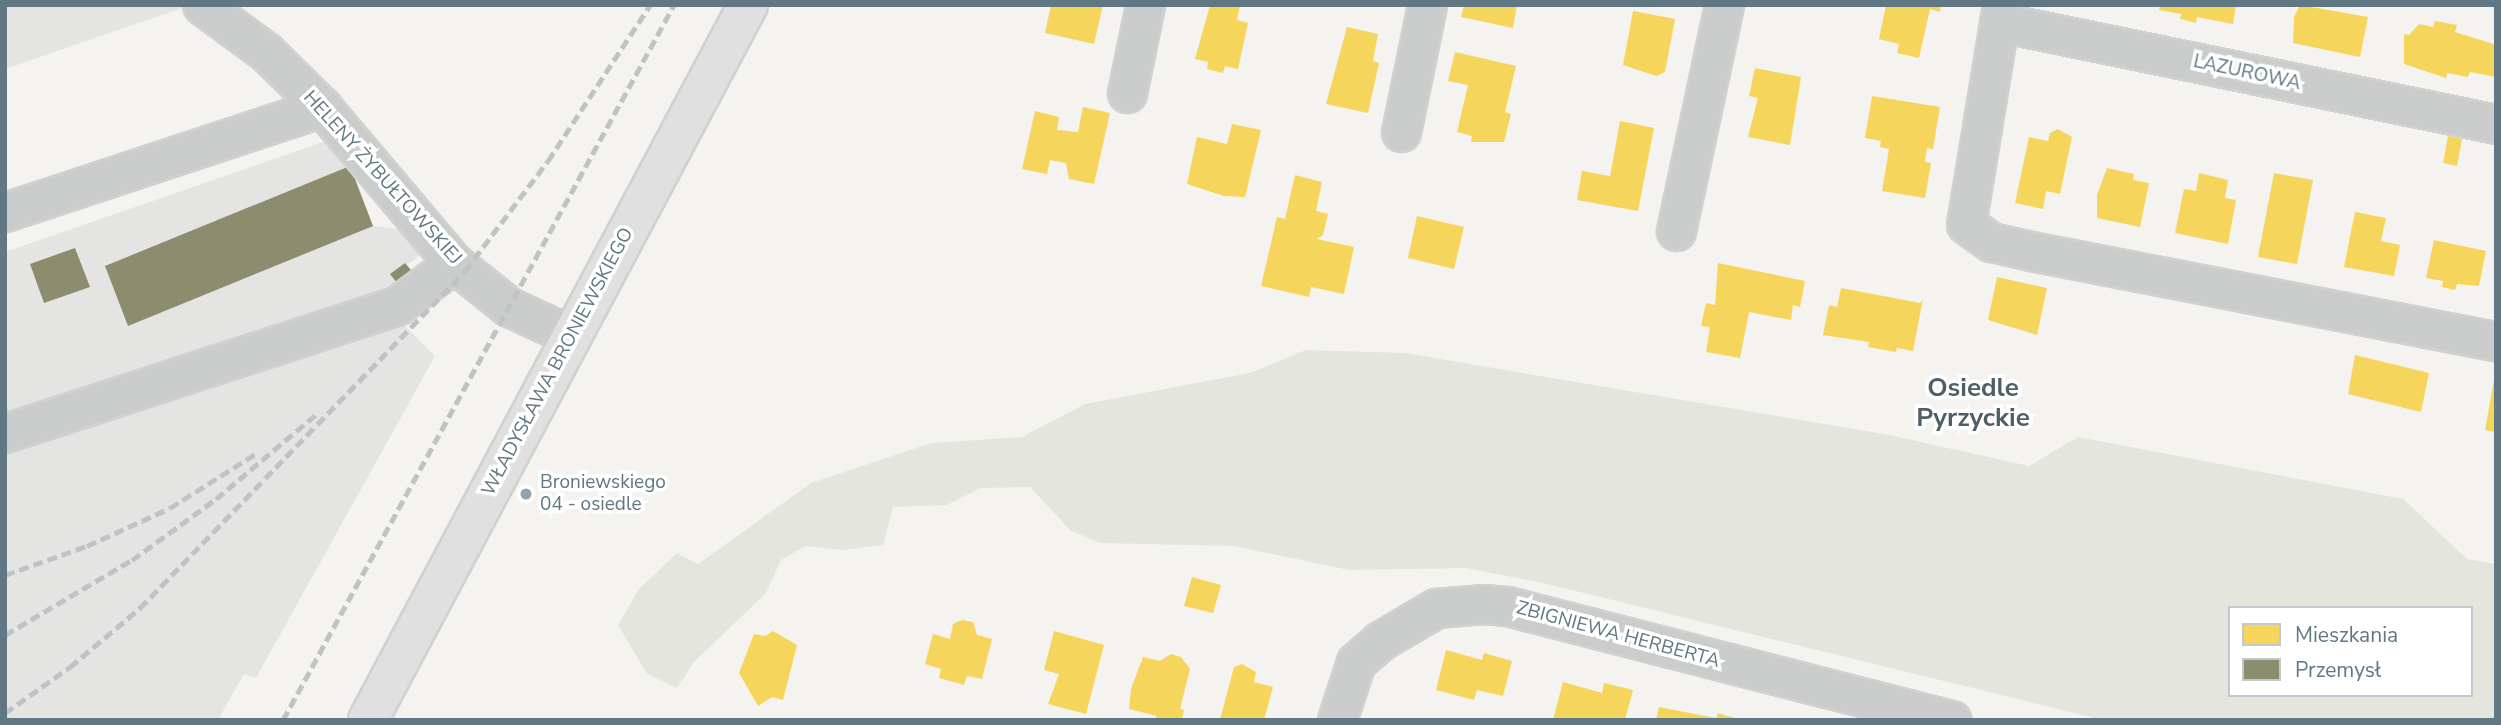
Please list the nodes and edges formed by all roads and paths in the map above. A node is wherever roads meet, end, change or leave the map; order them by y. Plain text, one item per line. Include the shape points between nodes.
1 (202, 5) edge
2 (748, 5) edge
3 (1145, 5) edge
4 (1427, 5) edge
5 (1724, 5) edge
6 (2001, 14) edge
7 (1127, 93) dead end
8 (322, 107) junction
9 (2496, 124) edge
10 (1401, 132) dead end
11 (5, 212) edge
12 (1676, 231) dead end
13 (454, 263) junction
14 (572, 336) junction
15 (2496, 341) edge
16 (5, 433) edge
17 (368, 720) edge
18 (1337, 720) edge
19 (1952, 720) edge

1 - 8 street, HELENY ŻYBUŁTOWSKIEJ via 266,52
2 - 14 main road, WŁADYSŁAWA BRONIEWSKIEGO
3 - 7 street
4 - 10 street
5 - 12 street
6 - 9 street, LAZUROWA
6 - 15 street via 1966,225 1991,242
8 - 11 street
8 - 13 street, HELENY ŻYBUŁTOWSKIEJ
13 - 14 street, HELENY ŻYBUŁTOWSKIEJ via 509,307
13 - 16 street via 398,305
14 - 17 main road, WŁADYSŁAWA BRONIEWSKIEGO
18 - 19 street, ZBIGNIEWA HERBERTA via 1356,662 1380,641 1436,608 1484,604 1507,606

